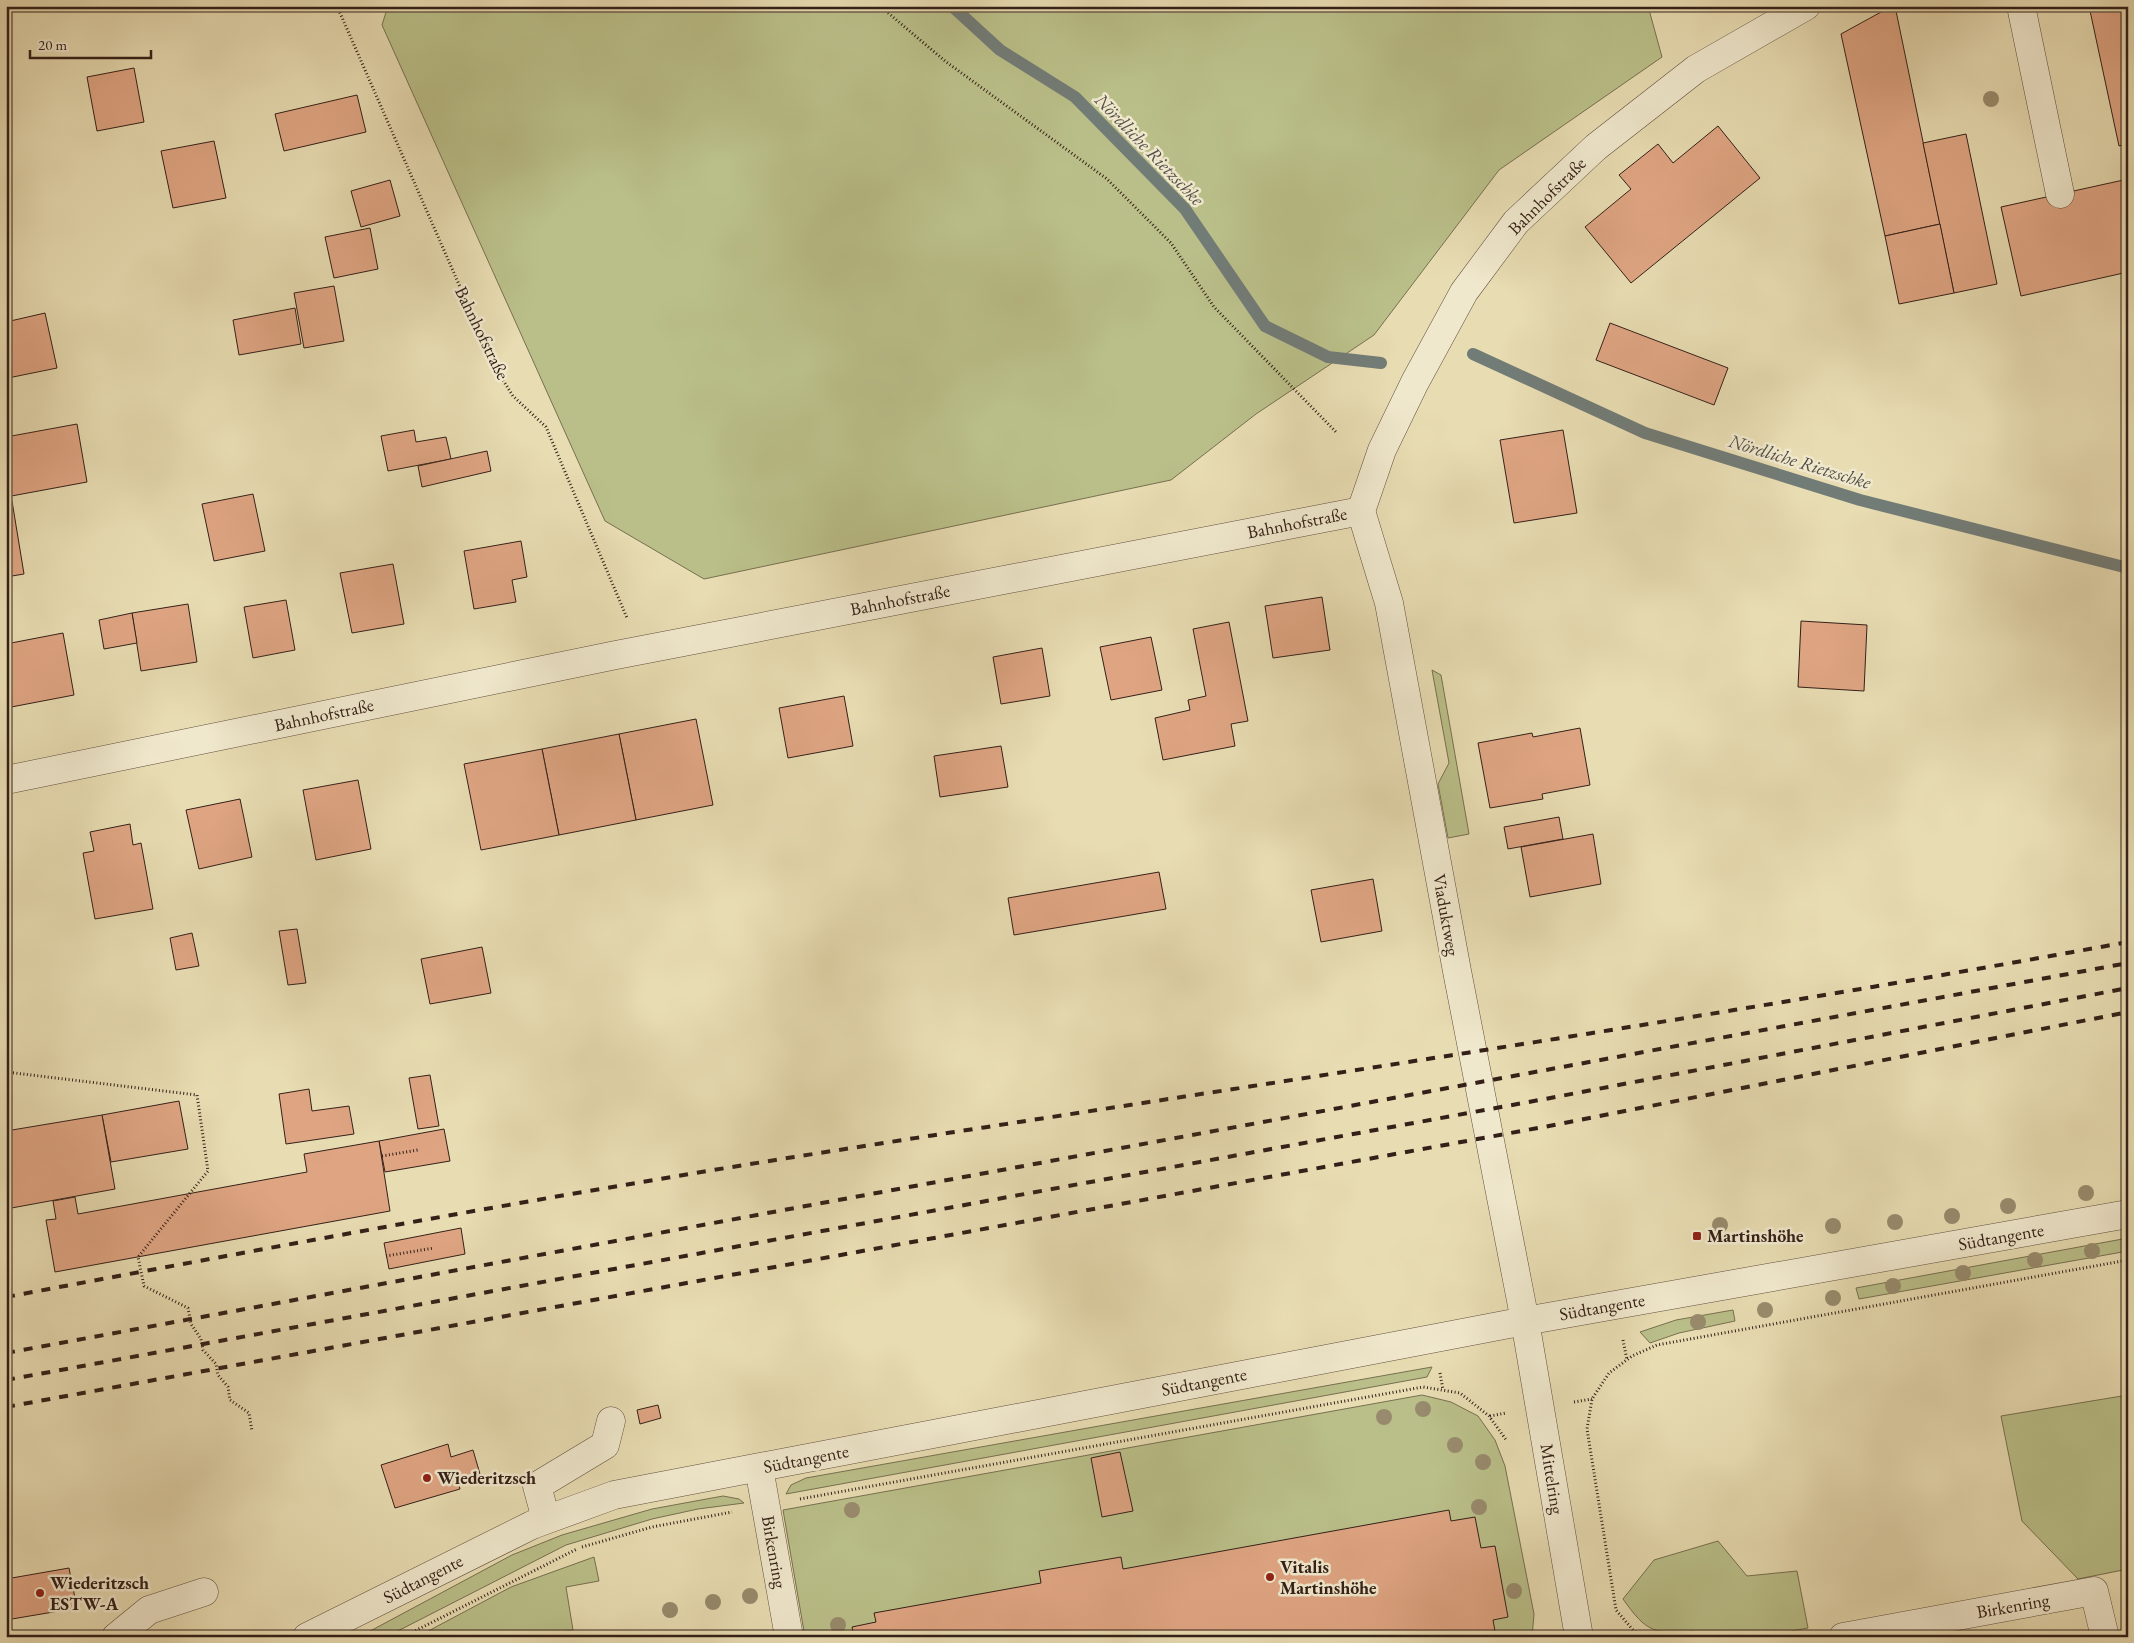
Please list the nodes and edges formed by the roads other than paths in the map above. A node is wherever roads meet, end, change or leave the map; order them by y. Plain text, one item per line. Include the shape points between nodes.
1 (1806, 6) edge
2 (2021, 6) edge
3 (2060, 194) dead end
4 (1361, 511) junction
5 (6, 780) edge
6 (2128, 1214) edge
7 (1525, 1321) junction
8 (611, 1421) dead end
9 (759, 1468) junction
10 (546, 1519) junction
11 (204, 1592) dead end
12 (116, 1637) edge
13 (307, 1637) edge
14 (789, 1637) edge
15 (1579, 1637) edge
16 (1843, 1637) edge
17 (2105, 1637) edge

1 - 4 street, Bahnhofstraße via 1696,69 1596,147 1516,222 1464,292 1415,382 1382,450
2 - 3 street
4 - 5 street, Bahnhofstraße via 642,650
4 - 7 street, Viaduktweg via 1389,603
6 - 7 street, Südtangente
7 - 9 street, Südtangente
7 - 15 street, Mittelring
8 - 10 street via 605,1445 537,1486
9 - 10 street, Südtangente via 614,1495
9 - 14 street, Birkenring
10 - 13 street, Südtangente
11 - 12 street via 149,1610
16 - 17 street, Birkenring via 2094,1591

